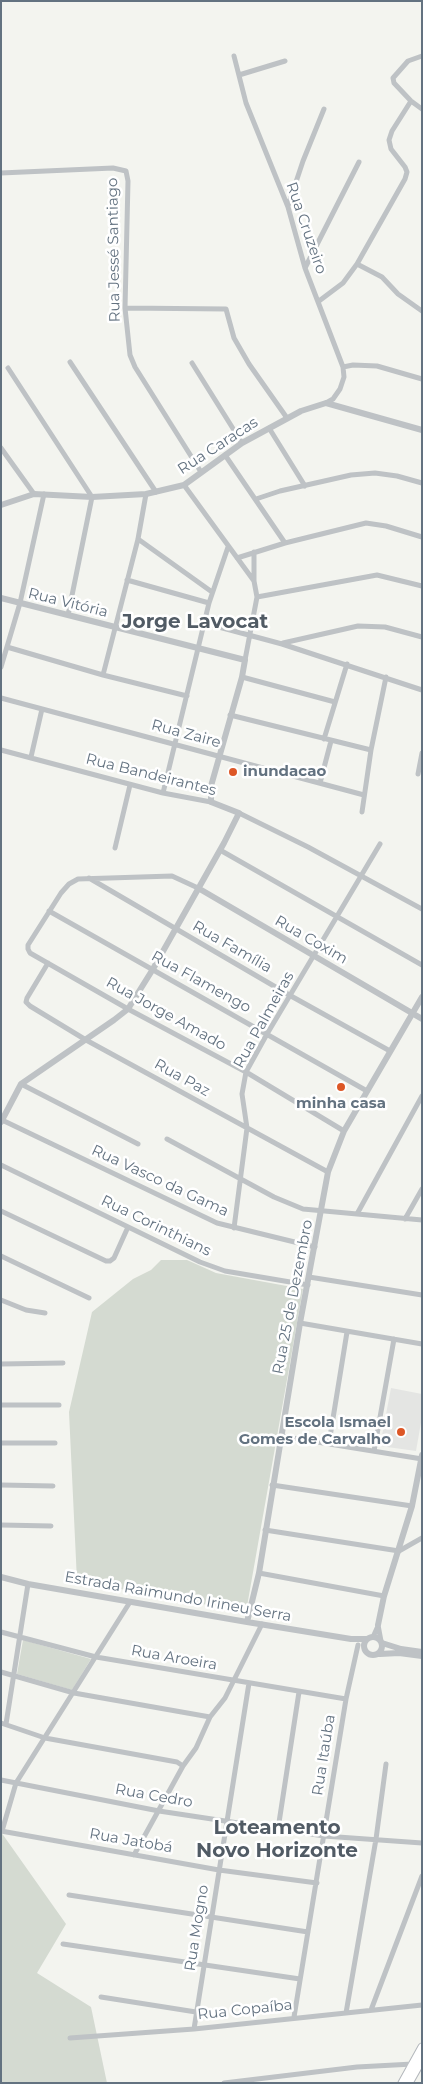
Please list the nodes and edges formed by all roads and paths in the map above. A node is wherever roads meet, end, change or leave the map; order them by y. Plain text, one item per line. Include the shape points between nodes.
1 (234, 56) dead end
2 (422, 56) edge
3 (286, 61) dead end
4 (239, 75) junction
5 (411, 101) junction
6 (324, 109) dead end
7 (422, 109) edge
8 (359, 162) dead end
9 (1, 173) edge
10 (288, 207) junction
11 (357, 264) junction
12 (305, 268) junction
13 (319, 301) junction
14 (125, 308) junction
15 (422, 311) edge
16 (70, 362) dead end
17 (192, 363) dead end
18 (343, 367) junction
19 (8, 368) dead end
20 (422, 378) edge
21 (326, 403) junction
22 (287, 418) junction
23 (269, 428) junction
24 (422, 430) edge
25 (242, 443) junction
26 (1, 448) edge
27 (225, 455) junction
28 (202, 472) junction
29 (422, 483) edge
30 (184, 485) junction
31 (306, 486) junction
32 (156, 492) junction
33 (34, 494) junction
34 (44, 494) junction
35 (146, 494) junction
36 (92, 497) junction
37 (256, 499) junction
38 (1, 505) edge
39 (422, 537) edge
40 (138, 539) junction
41 (285, 544) junction
42 (228, 547) junction
43 (254, 552) junction
44 (237, 558) junction
45 (127, 580) junction
46 (254, 581) junction
47 (422, 586) edge
48 (212, 592) junction
49 (258, 597) junction
50 (1, 598) edge
51 (20, 603) junction
52 (208, 603) junction
53 (68, 615) junction
54 (204, 623) junction
55 (115, 628) junction
56 (249, 635) junction
57 (422, 637) edge
58 (282, 644) junction
59 (7, 647) junction
60 (199, 648) junction
61 (245, 660) junction
62 (347, 664) junction
63 (1, 668) edge
64 (103, 675) junction
65 (242, 676) junction
66 (386, 677) junction
67 (422, 690) edge
68 (187, 696) junction
69 (1, 698) edge
70 (335, 702) junction
71 (42, 709) junction
72 (230, 715) junction
73 (324, 739) junction
74 (331, 741) junction
75 (175, 744) junction
76 (1, 750) edge
77 (371, 750) junction
78 (422, 753) edge
79 (219, 756) junction
80 (30, 757) junction
81 (418, 774) dead end
82 (320, 783) junction
83 (130, 785) junction
84 (163, 794) junction
85 (364, 795) junction
86 (211, 802) junction
87 (362, 812) dead end
88 (239, 813) junction
89 (380, 844) dead end
90 (115, 848) dead end
91 (220, 850) junction
92 (361, 877) junction
93 (88, 878) junction
94 (198, 888) junction
95 (422, 909) edge
96 (49, 911) junction
97 (338, 917) junction
98 (175, 929) junction
99 (314, 956) junction
100 (48, 963) junction
101 (422, 964) edge
102 (153, 969) junction
103 (291, 996) junction
104 (422, 997) edge
105 (128, 1009) junction
106 (412, 1013) junction
107 (422, 1018) edge
108 (267, 1034) junction
109 (86, 1040) junction
110 (390, 1051) junction
111 (246, 1072) junction
112 (21, 1084) junction
113 (367, 1091) junction
114 (422, 1096) edge
115 (2, 1121) edge
116 (246, 1128) junction
117 (344, 1131) junction
118 (167, 1140) dead end
119 (138, 1144) dead end
120 (1, 1165) edge
121 (328, 1172) junction
122 (240, 1177) junction
123 (422, 1189) edge
124 (1, 1210) edge
125 (322, 1212) junction
126 (357, 1214) junction
127 (405, 1219) junction
128 (422, 1220) edge
129 (128, 1227) junction
130 (234, 1228) junction
131 (314, 1247) junction
132 (1, 1256) edge
133 (309, 1281) junction
134 (422, 1295) edge
135 (90, 1298) dead end
136 (1, 1300) edge
137 (45, 1314) dead end
138 (300, 1324) junction
139 (347, 1332) junction
140 (394, 1339) junction
141 (422, 1344) edge
142 (63, 1363) dead end
143 (1, 1364) edge
144 (1, 1405) edge
145 (59, 1405) dead end
146 (280, 1436) junction
147 (1, 1443) edge
148 (55, 1443) dead end
149 (329, 1443) junction
150 (374, 1451) junction
151 (422, 1457) edge
152 (1, 1485) edge
153 (272, 1485) junction
154 (53, 1486) dead end
155 (412, 1506) junction
156 (1, 1526) edge
157 (51, 1526) dead end
158 (264, 1530) junction
159 (422, 1538) edge
160 (399, 1551) junction
161 (258, 1573) junction
162 (1, 1577) edge
163 (28, 1584) junction
164 (384, 1596) junction
165 (130, 1602) junction
166 (248, 1622) junction
167 (262, 1624) junction
168 (378, 1625) junction
169 (1, 1632) edge
170 (19, 1636) junction
171 (370, 1638) junction
172 (351, 1639) junction
173 (382, 1642) junction
174 (361, 1646) junction
175 (422, 1652) edge
176 (380, 1654) junction
177 (422, 1656) edge
178 (96, 1657) junction
179 (1, 1672) edge
180 (13, 1675) junction
181 (233, 1680) junction
182 (249, 1683) junction
183 (299, 1692) junction
184 (74, 1693) junction
185 (346, 1700) junction
186 (210, 1717) junction
187 (3, 1723) edge
188 (45, 1738) junction
189 (386, 1764) dead end
190 (183, 1766) junction
191 (1, 1780) edge
192 (16, 1783) junction
193 (159, 1811) junction
194 (227, 1821) junction
195 (278, 1829) junction
196 (2, 1831) edge
197 (324, 1836) junction
198 (376, 1840) junction
199 (422, 1843) edge
200 (134, 1855) junction
201 (220, 1870) junction
202 (422, 1876) edge
203 (317, 1883) junction
204 (70, 1895) dead end
205 (212, 1917) junction
206 (308, 1932) junction
207 (63, 1944) dead end
208 (204, 1965) junction
209 (300, 1979) junction
210 (101, 1997) dead end
211 (422, 2005) edge
212 (371, 2010) junction
213 (196, 2012) junction
214 (346, 2013) junction
215 (294, 2017) junction
216 (194, 2029) junction
217 (70, 2038) dead end
218 (422, 2046) edge
219 (422, 2060) edge
220 (413, 2064) junction
221 (224, 2083) edge
222 (402, 2083) edge
223 (409, 2083) edge

1 - 4 street, Rua Cruzeiro
2 - 5 street via 408,61 392,78
3 - 4 street
4 - 10 street, Rua Cruzeiro via 246,104
5 - 7 street
5 - 11 street via 389,140 391,149 407,172
6 - 10 street
8 - 12 street
9 - 14 street, Rua Jessé Santiago via 113,168 127,172
10 - 12 street, Rua Cruzeiro
11 - 13 street via 343,283
11 - 15 street via 382,277 398,294
12 - 13 street, Rua Cruzeiro
13 - 18 street, Rua Cruzeiro
14 - 22 street via 224,308 234,338
14 - 28 street, Rua Jessé Santiago via 130,355 135,367
16 - 32 street
17 - 25 street
18 - 20 street via 377,366
18 - 21 street, Rua Cruzeiro via 340,389 334,399
19 - 36 street
21 - 22 street, Rua Caracas
21 - 24 street
22 - 23 street, Rua Caracas
23 - 25 street, Rua Caracas
23 - 31 street
25 - 27 street, Rua Caracas
26 - 33 street
27 - 28 street, Rua Caracas
27 - 37 street
28 - 30 street, Rua Caracas
29 - 31 street via 374,473
30 - 32 street, Rua Caracas
30 - 42 street
31 - 37 street
32 - 35 street, Rua Caracas
33 - 34 street, Rua Caracas
33 - 38 street, Rua Caracas
34 - 36 street, Rua Caracas
34 - 51 street
35 - 36 street, Rua Caracas
35 - 40 street
36 - 53 street
37 - 41 street
39 - 41 street via 366,523
40 - 45 street
40 - 48 street
41 - 43 street
42 - 44 street
42 - 48 street
43 - 44 street
43 - 46 street
44 - 46 street
45 - 52 street
45 - 55 street
46 - 49 street
47 - 49 street via 377,575
48 - 52 street
49 - 56 street
50 - 51 street, Rua Vitória
51 - 53 street, Rua Vitória
51 - 59 street
52 - 54 street
53 - 55 street, Rua Vitória
54 - 56 street
54 - 60 street
55 - 60 street, Rua Vitória
55 - 64 street
56 - 58 street
56 - 61 street
57 - 58 street via 384,627 358,626
58 - 62 street
59 - 63 street
59 - 64 street
60 - 61 street, Rua Vitória
60 - 68 street
61 - 65 street
62 - 66 street
62 - 70 street
64 - 68 street
65 - 70 street
65 - 72 street
66 - 67 street
66 - 77 street
68 - 75 street
69 - 71 street, Rua Zaire
70 - 73 street
71 - 75 street, Rua Zaire
71 - 80 street
72 - 73 street
72 - 79 street
73 - 74 street
74 - 77 street
74 - 82 street
75 - 79 street, Rua Zaire
75 - 84 street
76 - 80 street, Rua Bandeirantes
77 - 85 street
78 - 81 street
79 - 82 street, Rua Zaire
79 - 86 street via 211,786
80 - 83 street, Rua Bandeirantes
82 - 85 street, Rua Zaire
83 - 84 street, Rua Bandeirantes
83 - 90 street
84 - 86 street, Rua Bandeirantes
85 - 87 street
86 - 88 street, Rua Bandeirantes
88 - 91 street
88 - 92 street, Rua Bandeirantes
89 - 92 street, Rua Palmeiras
91 - 94 street
91 - 97 street
92 - 95 street, Rua Bandeirantes
92 - 97 street, Rua Palmeiras
93 - 94 street via 172,876
93 - 96 street via 70,884
93 - 98 street, Rua Família
94 - 98 street
94 - 99 street, Rua Coxim
96 - 100 street, Rua Jorge Amado via 28,945 28,949
96 - 102 street, Rua Flamengo
97 - 99 street, Rua Palmeiras
97 - 101 street
98 - 102 street
98 - 103 street, Rua Família
99 - 103 street, Rua Palmeiras
99 - 106 street, Rua Coxim
100 - 105 street, Rua Jorge Amado
100 - 109 street, Rua Paz via 26,1002
102 - 105 street
102 - 108 street, Rua Flamengo
103 - 108 street, Rua Palmeiras
103 - 110 street, Rua Família
104 - 106 street, Rua 25 de Dezembro
105 - 109 street
105 - 111 street, Rua Jorge Amado
106 - 107 street, Rua Coxim
106 - 110 street, Rua 25 de Dezembro
108 - 111 street, Rua Palmeiras
108 - 113 street, Rua Flamengo
109 - 112 street
109 - 116 street, Rua Paz
110 - 113 street, Rua 25 de Dezembro
111 - 116 street, Rua Palmeiras via 242,1094
111 - 117 street, Rua Jorge Amado
112 - 115 street
112 - 119 street
113 - 117 street, Rua 25 de Dezembro
114 - 126 street
115 - 130 street, Rua Vasco da Gama via 217,1223
116 - 121 street, Rua Paz
116 - 122 street, Rua Palmeiras
117 - 121 street, Rua 25 de Dezembro
118 - 122 street
120 - 129 street, Rua Corinthians
121 - 125 street, Rua 25 de Dezembro
122 - 125 street via 290,1205
122 - 130 street, Rua Palmeiras
123 - 127 street
124 - 129 street via 106,1261 114,1258
125 - 126 street
125 - 131 street, Rua 25 de Dezembro
126 - 127 street
127 - 128 street
129 - 133 street, Rua Corinthians via 214,1268
130 - 131 street, Rua Vasco da Gama
131 - 133 street, Rua 25 de Dezembro
132 - 135 street
133 - 134 street, Rua Corinthians
133 - 138 street, Rua 25 de Dezembro
136 - 137 street
138 - 139 street
138 - 146 street, Rua 25 de Dezembro
139 - 140 street
139 - 149 street
140 - 141 street
140 - 150 street
142 - 143 street
144 - 145 street
146 - 149 street
146 - 153 street, Rua 25 de Dezembro
147 - 148 street
149 - 150 street
150 - 151 street
151 - 155 street
152 - 154 street
153 - 155 street
153 - 158 street, Rua 25 de Dezembro
155 - 160 street
156 - 157 street
158 - 160 street
158 - 161 street, Rua 25 de Dezembro
159 - 160 street
160 - 164 street
161 - 164 street
161 - 166 street, Rua 25 de Dezembro
162 - 163 street, Estrada Raimundo Irineu Serra
163 - 165 street, Estrada Raimundo Irineu Serra
163 - 170 street
164 - 168 street
165 - 166 street, Estrada Raimundo Irineu Serra
165 - 178 street
166 - 167 street, Estrada Raimundo Irineu Serra
167 - 172 street, Estrada Raimundo Irineu Serra
167 - 181 street
168 - 171 street
168 - 173 street
169 - 170 street, Rua Aroeira
170 - 178 street, Rua Aroeira
170 - 180 street
171 - 172 street, Estrada Raimundo Irineu Serra
171 - 173 street
171 - 174 street
172 - 174 street, Estrada Raimundo Irineu Serra
173 - 175 street
173 - 176 street
174 - 176 street via 369,1655
174 - 185 street, Rua Itaúba
176 - 177 street
178 - 181 street, Rua Aroeira
178 - 184 street
179 - 180 street
180 - 184 street
180 - 187 street
181 - 182 street, Rua Aroeira
181 - 186 street via 225,1698
182 - 183 street, Rua Aroeira
182 - 194 street, Rua Mogno
183 - 185 street, Rua Aroeira
183 - 195 street
184 - 186 street
184 - 188 street
185 - 197 street, Rua Itaúba
186 - 190 street via 196,1748
187 - 188 street
188 - 190 street via 177,1762
188 - 192 street
189 - 198 street
190 - 193 street
191 - 192 street, Rua Cedro
192 - 193 street, Rua Cedro
192 - 196 street
193 - 194 street, Rua Cedro
193 - 200 street
194 - 195 street, Rua Cedro
194 - 201 street, Rua Mogno
195 - 197 street, Rua Cedro
196 - 200 street, Rua Jatobá
197 - 198 street, Rua Cedro
197 - 203 street, Rua Itaúba
198 - 199 street, Rua Cedro
198 - 214 street
200 - 201 street, Rua Jatobá
201 - 203 street, Rua Jatobá
201 - 205 street, Rua Mogno
202 - 212 street
203 - 206 street, Rua Itaúba
204 - 205 street
205 - 206 street
205 - 208 street, Rua Mogno
206 - 209 street, Rua Itaúba
207 - 208 street
208 - 209 street
208 - 213 street, Rua Mogno
209 - 215 street, Rua Itaúba
210 - 213 street
211 - 212 street, Rua Copaíba
212 - 214 street, Rua Copaíba
213 - 216 street, Rua Mogno
214 - 215 street, Rua Copaíba
215 - 216 street, Rua Copaíba
216 - 217 street, Rua Copaíba
218 - 220 main road
219 - 223 main road
220 - 221 street via 357,2067
220 - 222 main road

